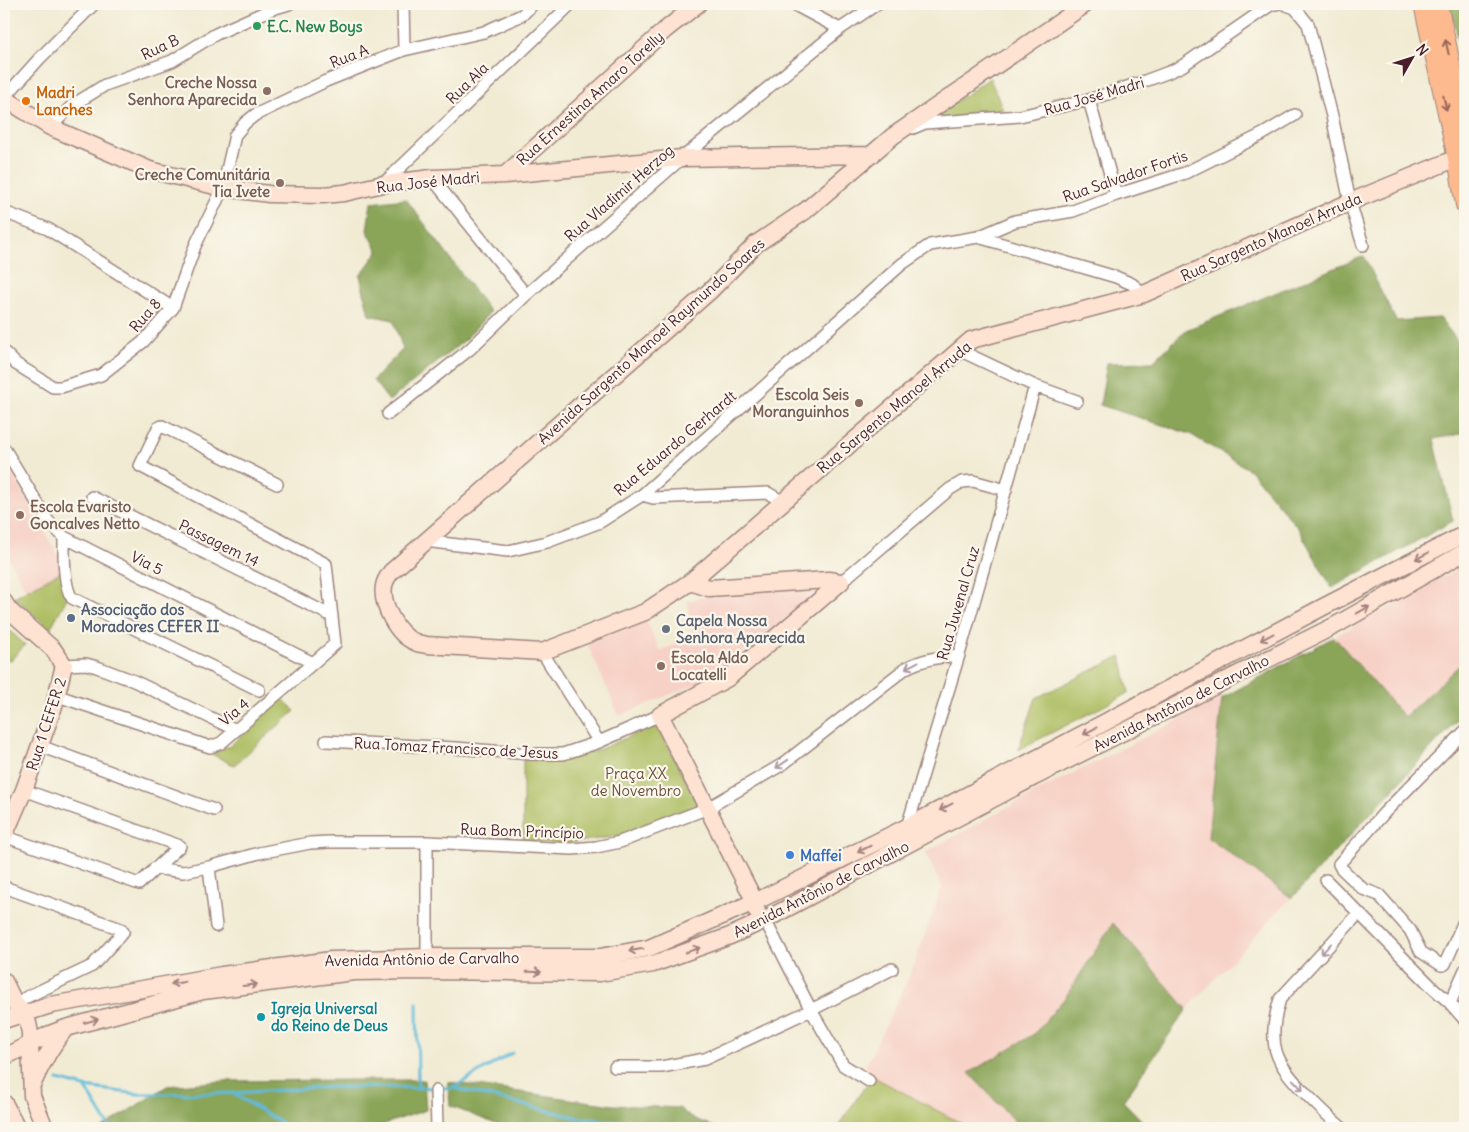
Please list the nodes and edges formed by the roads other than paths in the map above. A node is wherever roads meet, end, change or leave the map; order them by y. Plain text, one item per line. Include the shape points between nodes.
1 (94, 4) edge
2 (289, 4) edge
3 (403, 4) edge
4 (533, 4) edge
5 (571, 4) edge
6 (698, 4) edge
7 (793, 4) edge
8 (877, 4) edge
9 (1086, 4) edge
10 (1276, 4) edge
11 (1284, 4) edge
12 (1423, 4) edge
13 (1438, 4) edge
14 (840, 29) junction
15 (404, 50) junction
16 (4, 98) edge
17 (1089, 100) junction
18 (1295, 116) dead end
19 (50, 127) junction
20 (1465, 128) edge
21 (894, 136) junction
22 (872, 155) junction
23 (1461, 155) edge
24 (682, 158) junction
25 (505, 175) junction
26 (432, 178) junction
27 (383, 184) junction
28 (223, 188) junction
29 (1116, 195) junction
30 (1350, 202) junction
31 (1465, 205) edge
32 (4, 212) edge
33 (978, 237) junction
34 (1363, 244) dead end
35 (902, 264) joint
36 (1144, 294) junction
37 (526, 295) junction
38 (173, 308) junction
39 (959, 350) junction
40 (4, 352) edge
41 (1034, 386) junction
42 (1077, 400) dead end
43 (388, 414) dead end
44 (4, 448) edge
45 (277, 484) dead end
46 (1006, 490) junction
47 (642, 494) junction
48 (92, 497) dead end
49 (783, 502) junction
50 (1465, 534) edge
51 (64, 538) junction
52 (425, 541) junction
53 (1465, 552) edge
54 (690, 582) junction
55 (841, 582) junction
56 (4, 602) edge
57 (1325, 606) junction
58 (1310, 614) junction
59 (332, 616) junction
60 (1336, 625) junction
61 (1320, 633) junction
62 (414, 642) joint
63 (542, 652) junction
64 (959, 655) junction
65 (313, 664) junction
66 (64, 665) junction
67 (259, 690) dead end
68 (58, 696) junction
69 (660, 715) junction
70 (236, 730) junction
71 (1465, 731) edge
72 (326, 741) dead end
73 (599, 742) junction
74 (40, 746) junction
75 (24, 790) junction
76 (708, 808) junction
77 (214, 810) dead end
78 (907, 828) junction
79 (4, 836) edge
80 (427, 842) junction
81 (209, 867) junction
82 (155, 868) junction
83 (1326, 880) dead end
84 (4, 887) edge
85 (778, 891) junction
86 (755, 902) junction
87 (1359, 913) junction
88 (1465, 919) edge
89 (765, 920) junction
90 (216, 926) dead end
91 (746, 930) junction
92 (427, 957) junction
93 (892, 969) dead end
94 (1465, 970) edge
95 (5, 986) edge
96 (1450, 1003) junction
97 (19, 1009) junction
98 (811, 1010) junction
99 (4, 1020) edge
100 (1465, 1020) edge
101 (66, 1028) junction
102 (30, 1044) junction
103 (4, 1057) edge
104 (616, 1067) dead end
105 (869, 1081) dead end
106 (32, 1088) junction
107 (436, 1091) dead end
108 (4, 1103) edge
109 (35, 1104) junction
110 (14, 1123) edge
111 (45, 1128) edge
112 (437, 1128) edge
113 (1342, 1128) edge

1 - 16 street
2 - 19 street, Rua B via 216,34 172,60 105,85 73,105
3 - 15 street
4 - 15 street, Rua A via 522,15 484,32
5 - 27 street, Rua Ala
6 - 25 street, Rua Ernestina Amaro Torelly
7 - 14 street
8 - 14 street, Rua Vladimir Herzog
9 - 21 street, Avenida Sargento Manoel Raymundo Soares
10 - 17 street, Rua José Madri via 1182,66
11 - 30 street via 1295,8 1308,24
12 -> 23 main road
20 -> 13 main road
14 - 24 street, Rua Vladimir Herzog
15 - 28 street, Rua A via 326,81 255,115 235,135
16 - 19 street, Rua José Madri
17 - 21 street, Rua José Madri via 1020,116 925,123
17 - 29 street
18 - 29 street, Rua Salvador Fortis via 1184,173
19 - 28 street, Rua José Madri via 150,170
21 - 22 street, Avenida Sargento Manoel Raymundo Soares
22 - 24 street, Rua José Madri
22 - 52 street, Avenida Sargento Manoel Raymundo Soares via 805,211 756,244 711,290
23 - 30 street, Rua Sargento Manoel Arruda
23 - 31 main road
24 - 25 street, Rua José Madri
24 - 37 street, Rua Vladimir Herzog
25 - 26 street, Rua José Madri
26 - 27 street, Rua José Madri
26 - 37 street
27 - 28 street, Rua José Madri via 323,195 269,194
28 - 38 street, Rua 8 via 195,246
29 - 33 street, Rua Salvador Fortis via 1073,211 1015,221
30 - 34 street
30 - 36 street, Rua Sargento Manoel Arruda
32 - 38 street via 48,229
33 - 35 street, Rua Salvador Fortis via 930,245
33 - 36 street via 1116,277
35 - 47 street, Rua Eduardo Gerhardt
36 - 39 street, Rua Sargento Manoel Arruda via 971,340
37 - 43 street, Rua Vladimir Herzog via 470,349
38 - 40 street, Rua 8 via 143,342 100,375 61,387 53,387 16,364
39 - 41 street
39 - 49 street, Rua Sargento Manoel Arruda
41 - 42 street
41 - 46 street, Rua Juvenal Cruz
44 - 51 street, Via 5 via 48,521
45 - 59 street, Via 4 via 162,426 158,428 140,466 326,564
46 - 55 street, Rua Tomaz Francisco de Jesus via 973,481 962,482
46 - 64 street, Rua Juvenal Cruz
47 - 49 street via 653,498 768,493
47 - 52 street, Rua Eduardo Gerhardt via 600,522 547,542 508,551
48 - 59 street, Passagem 14
49 - 54 street, Rua Sargento Manoel Arruda
50 -> 57 street, Avenida Antônio de Carvalho
51 - 65 street, Via 5
51 - 67 street via 65,573 72,598
52 - 62 street, Avenida Sargento Manoel Raymundo Soares via 391,572 384,586 384,597 393,621
60 -> 53 street, Avenida Antônio de Carvalho
54 - 55 street via 709,588 828,580
54 - 63 street, Rua Sargento Manoel Arruda via 645,612
55 - 69 street, Rua Tomaz Francisco de Jesus via 728,678
56 - 66 street, Rua 1 CEFER 2 via 53,649
57 - 58 street, Avenida Antônio de Carvalho
57 - 60 street
58 - 61 street
58 -> 78 street, Avenida Antônio de Carvalho
59 - 65 street, Via 4 via 335,644
60 - 61 street, Avenida Antônio de Carvalho
61 - 89 street, Avenida Antônio de Carvalho via 1034,777
62 - 63 street, Rua Sargento Manoel Arruda
63 - 73 street
64 -> 76 street, Rua Bom Princípio via 938,657 906,668 783,764
64 - 78 street, Rua Juvenal Cruz
65 - 70 street, Via 4
66 - 68 street, Rua 1 CEFER 2
66 - 70 street via 97,667
68 - 70 street, Via 4 via 206,747 221,743
68 - 74 street, Rua 1 CEFER 2
69 - 73 street, Rua Tomaz Francisco de Jesus
69 - 76 street
71 - 88 street via 1339,864 1361,888 1378,895 1410,930 1420,952 1441,965 1445,964
72 - 73 street, Rua Tomaz Francisco de Jesus via 531,754 563,754
74 - 75 street, Rua 1 CEFER 2
74 - 77 street
75 - 79 street, Rua 1 CEFER 2
75 - 82 street via 180,846
76 - 80 street, Rua Bom Princípio via 620,842 572,850
76 - 86 street
78 -> 85 street, Avenida Antônio de Carvalho
79 - 82 street via 139,884
80 - 81 street, Rua Bom Princípio via 310,843
80 - 92 street
81 - 82 street, Rua Bom Princípio via 183,872
81 - 90 street
83 - 87 street
84 - 97 street via 123,931 92,966 27,997
85 - 86 street, Avenida Antônio de Carvalho
85 - 89 street via 764,905
86 - 91 street via 758,915
86 -> 92 street, Avenida Antônio de Carvalho via 649,948 600,957
87 - 96 street
87 -> 113 street via 1280,999 1273,1033 1281,1066
89 - 91 street, Avenida Antônio de Carvalho
89 - 98 street
101 -> 91 street, Avenida Antônio de Carvalho via 203,991 354,972 600,973 653,964
92 -> 97 street, Avenida Antônio de Carvalho via 331,960 222,974 52,1006
93 - 98 street
94 - 96 street
95 - 97 street
96 - 100 street
97 - 99 street, Avenida Antônio de Carvalho
97 - 102 street via 28,1023
98 - 104 street via 705,1060 661,1067
98 - 105 street via 843,1066
99 - 102 street via 18,1027
101 - 102 street, Avenida Antônio de Carvalho
101 - 106 street via 43,1060
102 - 103 street, Avenida Antônio de Carvalho
102 - 106 street
106 - 109 street
107 - 112 street
108 - 110 street
109 - 110 street
109 - 111 street

